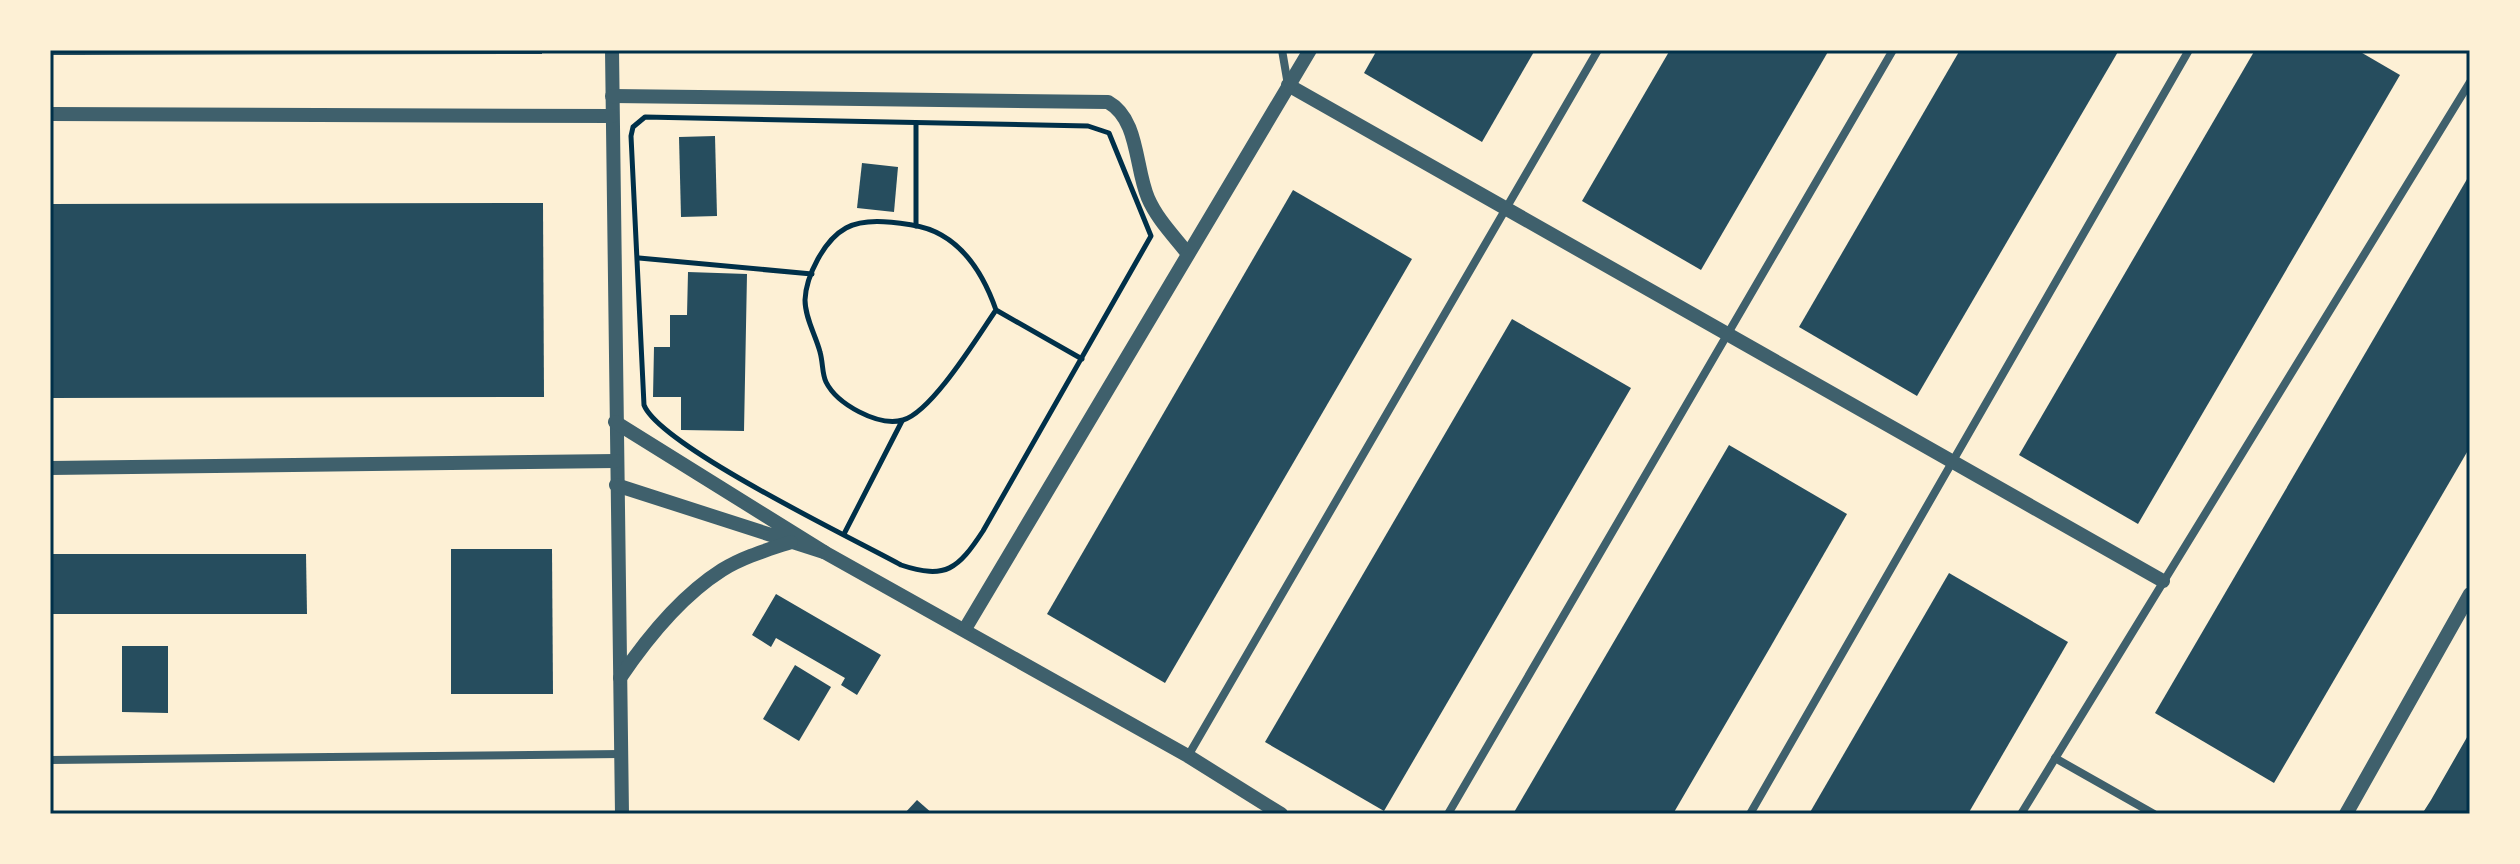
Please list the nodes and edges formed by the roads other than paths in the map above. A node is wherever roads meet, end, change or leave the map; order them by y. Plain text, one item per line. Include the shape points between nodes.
1 (612, 50) edge
2 (1282, 50) edge
3 (1310, 50) edge
4 (1598, 50) edge
5 (1893, 50) edge
6 (2189, 50) edge
7 (2470, 82) edge
8 (1288, 85) junction
9 (612, 96) junction
10 (50, 114) edge
11 (612, 116) junction
12 (1506, 209) junction
13 (1188, 254) junction
14 (1727, 334) junction
15 (615, 422) junction
16 (616, 461) junction
17 (1952, 462) junction
18 (50, 468) edge
19 (616, 485) junction
20 (791, 542) junction
21 (824, 552) junction
22 (2163, 581) junction
23 (2470, 594) edge
24 (965, 629) junction
25 (619, 678) junction
26 (621, 754) junction
27 (1188, 756) junction
28 (2055, 758) junction
29 (50, 760) edge
30 (622, 814) edge
31 (1281, 814) edge
32 (1448, 814) edge
33 (1750, 814) edge
34 (2021, 814) edge
35 (2154, 814) edge
36 (2346, 814) edge

1 - 9 street
2 - 8 street
3 - 8 street
4 - 12 street
5 - 14 street
6 - 17 street
7 - 22 street
8 - 12 street
8 - 13 street
9 - 11 street
9 - 13 street via 1108,102 1121,109 1128,124 1154,211
10 - 11 street
11 - 15 street
12 - 14 street
12 - 27 street
13 - 24 street
14 - 17 street
14 - 32 street
15 - 16 street
15 - 21 street
16 - 18 street
16 - 19 street
17 - 22 street
17 - 33 street
19 - 20 street
19 - 25 street
20 - 21 street
20 - 25 street via 720,571 640,647
21 - 24 street
22 - 28 street
23 - 36 street
24 - 27 street
25 - 26 street
26 - 29 street
26 - 30 street
27 - 31 street
28 - 34 street
28 - 35 street

